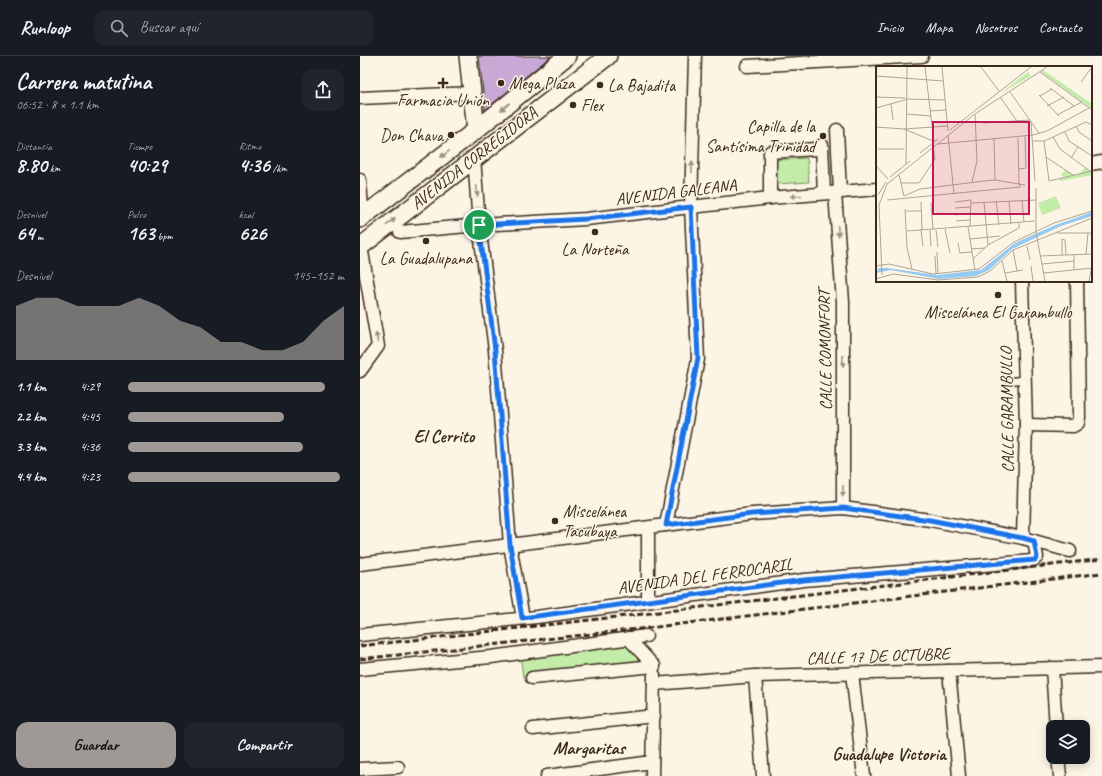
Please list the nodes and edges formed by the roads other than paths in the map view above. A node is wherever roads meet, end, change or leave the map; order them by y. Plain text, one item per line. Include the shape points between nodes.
1 (468, 56) edge
2 (567, 56) edge
3 (608, 56) edge
4 (696, 56) edge
5 (922, 56) edge
6 (747, 66) dead end
7 (472, 92) junction
8 (360, 98) edge
9 (476, 130) junction
10 (837, 130) dead end
11 (474, 158) junction
12 (1102, 162) edge
13 (1092, 164) edge
14 (360, 180) edge
15 (876, 190) edge
16 (833, 193) junction
17 (770, 198) junction
18 (691, 207) junction
19 (362, 212) edge
20 (479, 225) junction
21 (400, 232) dead end
22 (361, 246) edge
23 (1022, 282) edge
24 (1077, 282) edge
25 (360, 372) edge
26 (1024, 380) junction
27 (1009, 381) dead end
28 (1026, 425) junction
29 (843, 508) junction
30 (666, 525) junction
31 (648, 529) junction
32 (1029, 540) junction
33 (510, 545) junction
34 (1070, 551) dead end
35 (360, 564) edge
36 (648, 601) junction
37 (522, 618) junction
38 (360, 635) edge
39 (646, 636) dead end
40 (628, 638) junction
41 (654, 666) junction
42 (1102, 667) edge
43 (1052, 668) junction
44 (360, 669) edge
45 (949, 671) junction
46 (852, 673) junction
47 (755, 676) junction
48 (532, 678) dead end
49 (654, 684) junction
50 (654, 716) junction
51 (1056, 720) edge
52 (533, 729) dead end
53 (652, 762) junction
54 (1059, 764) edge
55 (398, 767) dead end
56 (360, 769) edge
57 (547, 776) edge
58 (652, 776) edge
59 (763, 776) edge
60 (864, 776) edge
61 (959, 776) edge
62 (1060, 776) edge

1 - 7 main road
2 -> 9 main road, AVENIDA CORREGIDORA
3 - 11 main road, AVENIDA CORREGIDORA
18 -> 4 street
5 - 6 street
7 - 8 street
7 - 9 main road
9 -> 19 main road, AVENIDA CORREGIDORA
10 - 16 street
11 -> 20 street
22 -> 11 main road, AVENIDA CORREGIDORA
12 - 13 street
14 - 19 street
15 - 16 street, AVENIDA GALEANA
16 -> 17 street, AVENIDA GALEANA
16 - 17 street via 819,147 770,152
16 -> 29 street, CALLE COMONFORT via 843,302
17 - 18 street, AVENIDA GALEANA
18 - 20 street, AVENIDA GALEANA via 586,219
18 - 30 street via 698,358
20 - 21 street, AVENIDA GALEANA
20 - 33 street via 495,350
25 -> 22 street via 378,346
23 - 26 street, CALLE GARAMBULLO
24 - 28 street via 1078,423 1073,426
26 - 27 lane
26 - 28 street, CALLE GARAMBULLO
28 - 32 street, CALLE GARAMBULLO
29 - 30 street via 752,514
29 - 32 street via 930,520
30 - 31 street
31 - 33 street
31 - 36 street
32 - 34 street
32 - 36 street, AVENIDA DEL FERROCARIL via 1037,557 1032,561 804,580
33 - 35 street
33 - 37 street
36 - 37 street, AVENIDA DEL FERROCARIL
37 - 38 street, AVENIDA DEL FERROCARIL
39 - 40 street
40 - 41 street
40 - 44 street via 490,657
41 - 48 street
41 - 49 street
42 - 43 street, CALLE 17 DE OCTUBRE
43 - 45 street, CALLE 17 DE OCTUBRE
43 - 51 street
45 - 46 street, CALLE 17 DE OCTUBRE
45 - 61 street
46 - 47 street, CALLE 17 DE OCTUBRE
46 - 60 street
47 - 49 street, CALLE 17 DE OCTUBRE
47 - 59 street
49 - 50 street
50 - 52 street
50 - 53 street
53 - 57 street
53 - 58 street
54 - 62 street
55 - 56 street

